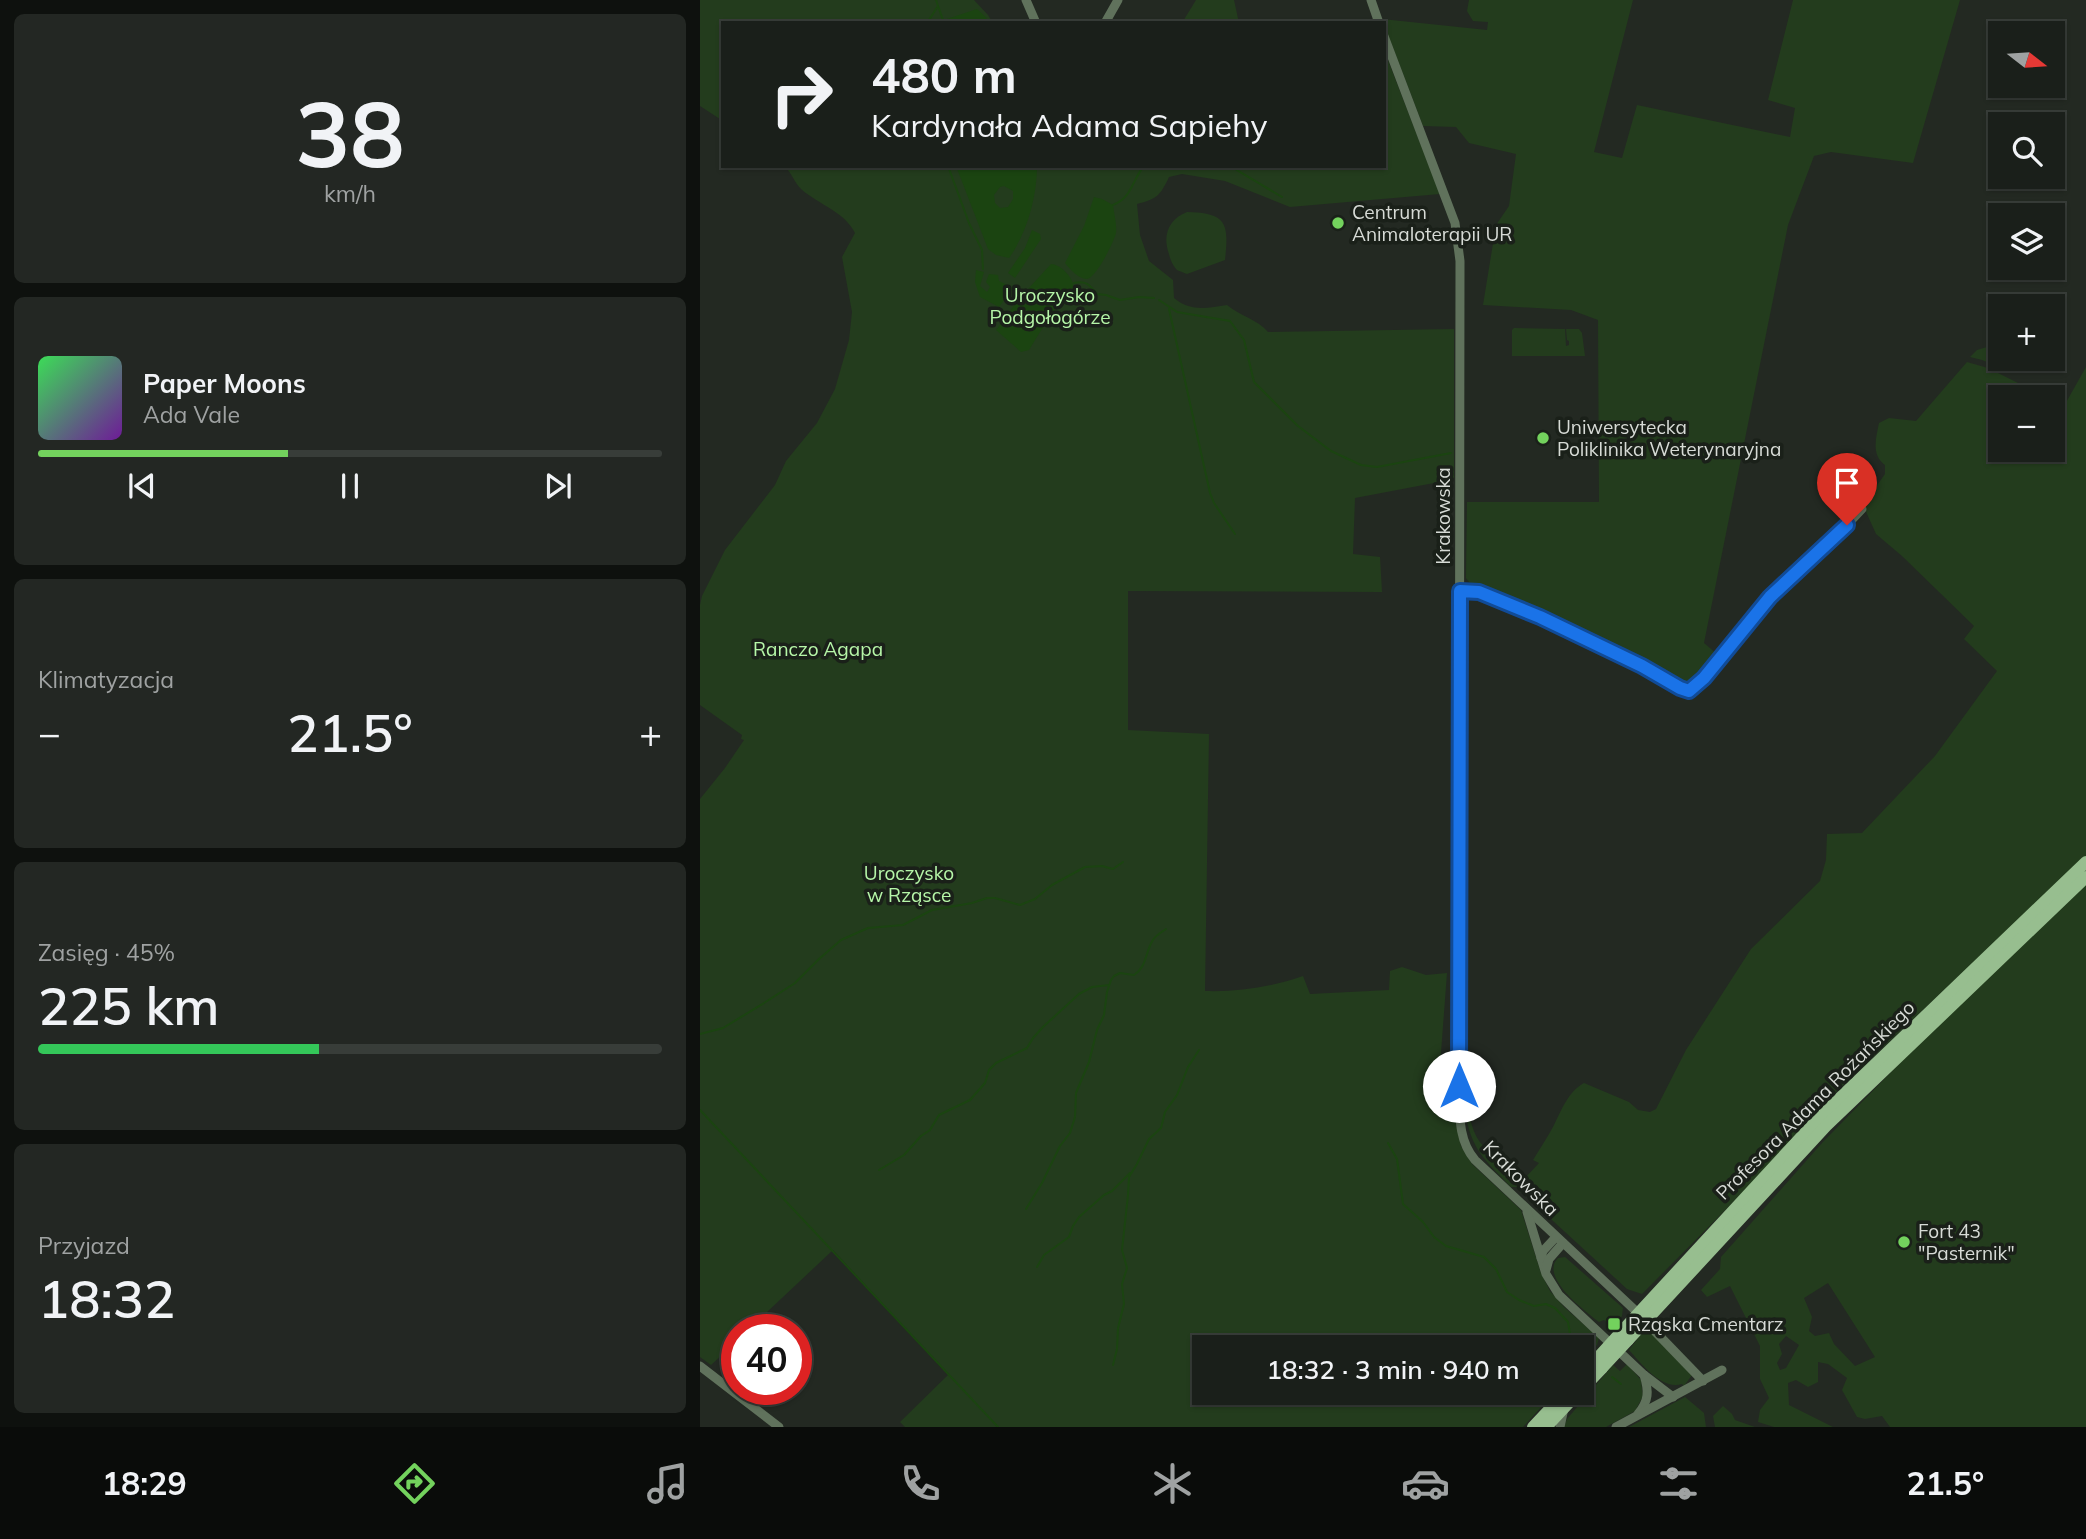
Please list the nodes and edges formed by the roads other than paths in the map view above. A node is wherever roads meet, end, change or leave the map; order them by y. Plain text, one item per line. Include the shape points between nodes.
1 (1026, 0) edge
2 (1118, 0) edge
3 (1371, 0) edge
4 (1035, 21) edge
5 (1106, 21) edge
6 (1378, 21) edge
7 (1386, 41) edge
8 (1862, 509) dead end
9 (1460, 591) junction
10 (2086, 862) edge
11 (2086, 877) edge
12 (1526, 1209) junction
13 (1559, 1240) junction
14 (1540, 1258) junction
15 (1546, 1272) junction
16 (1642, 1317) junction
17 (1599, 1364) junction
18 (700, 1366) edge
19 (1594, 1367) edge
20 (1722, 1370) dead end
21 (1594, 1371) edge
22 (1643, 1374) junction
23 (1703, 1381) junction
24 (1673, 1397) junction
25 (1554, 1405) edge
26 (1567, 1405) edge
27 (1564, 1408) junction
28 (1635, 1417) junction
29 (779, 1427) edge
30 (1533, 1427) edge
31 (1546, 1427) edge
32 (1560, 1427) edge
33 (1616, 1427) edge

1 - 4 street
2 - 5 street
3 - 6 street
7 - 9 street, Krakowska via 1455,228 1460,261
8 - 9 street via 1770,597 1691,690 1540,617 1479,592
9 - 12 street, Krakowska via 1460,1121 1469,1152
10 - 16 main road, Profesora Adama Rożańskiego via 1817,1120
11 - 16 main road, Profesora Adama Rożańskiego via 1834,1118
12 - 13 street, Krakowska
12 - 14 street
13 - 14 street
13 - 15 street
13 - 16 street, Krakowska
14 - 15 street
15 - 22 street via 1559,1295
16 - 17 main road, Profesora Adama Rożańskiego, bridge
16 - 23 street, Krakowska
17 - 19 main road, Profesora Adama Rożańskiego
17 - 21 main road, Profesora Adama Rożańskiego
18 - 29 street
20 - 23 street
22 - 24 street
22 - 28 street via 1648,1399
23 - 24 street
24 - 28 street
25 - 30 main road
26 - 27 main road
27 - 31 main road
27 - 32 street
28 - 33 street

